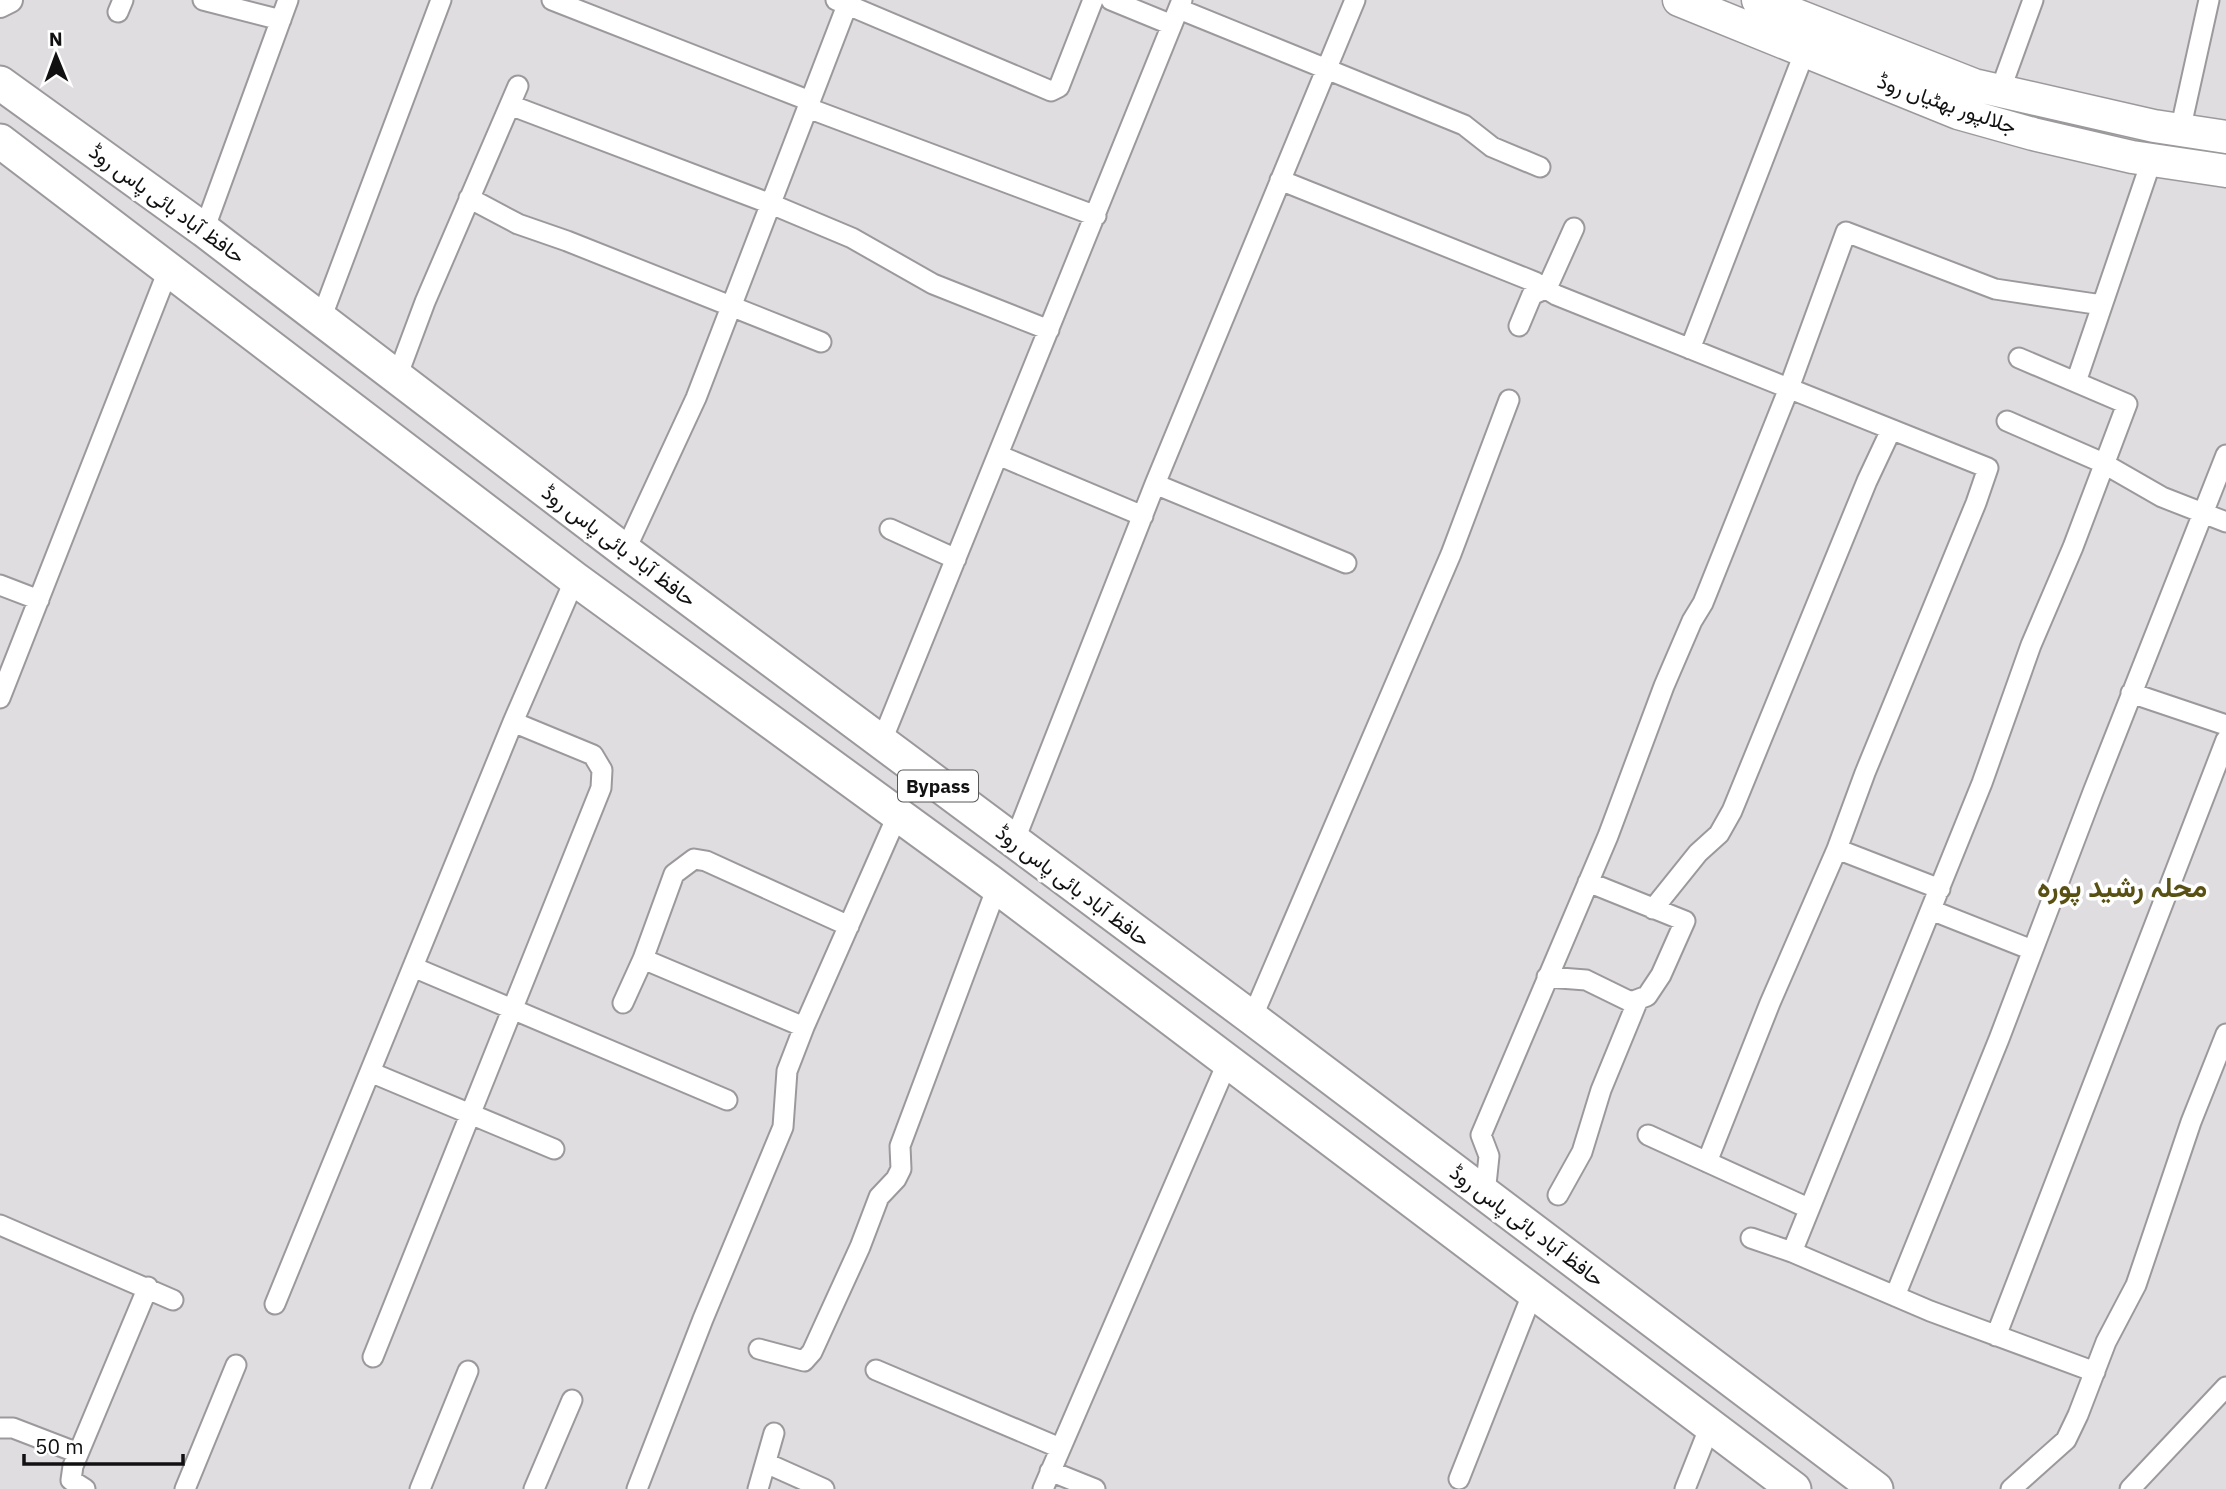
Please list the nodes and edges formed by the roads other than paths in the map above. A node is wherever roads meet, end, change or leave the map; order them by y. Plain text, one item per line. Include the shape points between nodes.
1 (10, 0) edge
2 (203, 0) edge
3 (288, 0) edge
4 (441, 0) edge
5 (552, 0) edge
6 (1093, 0) edge
7 (1111, 0) edge
8 (1355, 0) edge
9 (1679, 0) edge
10 (1758, 0) edge
11 (2032, 0) edge
12 (2209, 0) edge
13 (844, 2) edge
14 (0, 5) edge
15 (1177, 11) edge
16 (281, 20) junction
17 (1805, 51) junction
18 (1326, 69) junction
19 (0, 83) edge
20 (518, 86) dead end
21 (2000, 91) junction
22 (510, 105) junction
23 (809, 105) junction
24 (2180, 131) junction
25 (2226, 137) edge
26 (0, 141) edge
27 (2152, 159) junction
28 (1540, 167) dead end
29 (2226, 170) edge
30 (1280, 180) junction
31 (469, 198) junction
32 (771, 204) junction
33 (1096, 216) junction
34 (1574, 228) dead end
35 (204, 230) junction
36 (169, 268) junction
37 (1547, 288) junction
38 (732, 305) junction
39 (2102, 305) junction
40 (321, 319) junction
41 (1519, 326) dead end
42 (1049, 330) junction
43 (821, 342) dead end
44 (1690, 349) junction
45 (2018, 358) dead end
46 (397, 377) junction
47 (2076, 382) junction
48 (1788, 388) junction
49 (1508, 400) dead end
50 (2007, 421) dead end
51 (1891, 430) junction
52 (2226, 455) edge
53 (998, 456) junction
54 (2105, 464) junction
55 (1155, 484) junction
56 (2203, 513) junction
57 (1143, 516) junction
58 (2226, 522) edge
59 (890, 529) dead end
60 (625, 551) junction
61 (956, 559) junction
62 (1346, 562) dead end
63 (575, 579) junction
64 (0, 585) edge
65 (39, 600) junction
66 (2132, 693) junction
67 (0, 698) edge
68 (513, 722) junction
69 (2226, 726) edge
70 (2226, 740) edge
71 (881, 743) junction
72 (898, 814) junction
73 (1014, 842) junction
74 (1836, 849) junction
75 (1588, 883) junction
76 (997, 887) junction
77 (1940, 889) junction
78 (1653, 909) junction
79 (1931, 910) junction
80 (849, 926) junction
81 (2032, 950) junction
82 (643, 958) junction
83 (413, 967) junction
84 (1547, 977) junction
85 (1638, 1000) junction
86 (623, 1003) dead end
87 (512, 1010) junction
88 (1252, 1018) junction
89 (804, 1027) junction
90 (2226, 1034) edge
91 (1228, 1061) junction
92 (370, 1072) junction
93 (727, 1100) dead end
94 (471, 1113) junction
95 (1648, 1135) dead end
96 (554, 1149) dead end
97 (1707, 1162) junction
98 (1485, 1194) junction
99 (1558, 1195) dead end
100 (1808, 1208) junction
101 (0, 1226) edge
102 (1751, 1238) dead end
103 (1792, 1252) junction
104 (148, 1287) junction
105 (1533, 1292) junction
106 (1895, 1296) junction
107 (173, 1300) dead end
108 (275, 1304) dead end
109 (1996, 1336) junction
110 (759, 1349) dead end
111 (373, 1357) dead end
112 (236, 1364) dead end
113 (876, 1370) dead end
114 (468, 1371) dead end
115 (2095, 1372) junction
116 (2226, 1387) edge
117 (572, 1400) dead end
118 (1710, 1426) junction
119 (0, 1428) edge
120 (774, 1433) dead end
121 (1060, 1448) junction
122 (78, 1453) junction
123 (766, 1463) junction
124 (1459, 1479) dead end
125 (1047, 1480) edge
126 (85, 1489) edge
127 (185, 1489) edge
128 (420, 1489) edge
129 (534, 1489) edge
130 (636, 1489) edge
131 (758, 1489) edge
132 (824, 1489) edge
133 (1095, 1489) edge
134 (1685, 1489) edge
135 (1794, 1489) edge
136 (1876, 1489) edge
137 (2011, 1489) edge
138 (2130, 1489) edge

1 - 14 street
2 - 16 street
3 - 16 street
4 - 40 street
5 - 23 street
6 - 13 street via 1059,87 1051,91
7 - 15 street
8 - 18 street
9 - 17 main road, جلالپور بھٹیاں روڈ
10 - 21 main road, جلالپور بھٹیاں روڈ via 1973,85
11 - 21 street
12 - 24 street
13 - 23 street
15 - 18 street
15 - 33 street
16 - 35 street
17 - 27 main road, جلالپور بھٹیاں روڈ via 1958,113 2044,137
17 - 44 street
18 - 28 street via 1464,125 1492,147
18 - 30 street
19 - 35 highway, حافظ آباد بائی پاس روڈ / Bypass
20 - 22 street
21 - 24 main road, جلالپور بھٹیاں روڈ
22 - 31 street
22 - 32 street
23 - 32 street
23 - 33 street
24 - 25 main road, جلالپور بھٹیاں روڈ
26 - 36 highway, Bypass
27 - 29 main road, جلالپور بھٹیاں روڈ
27 - 39 street
30 - 37 street
30 - 55 street
31 - 38 street via 519,224
31 - 46 street
32 - 38 street
32 - 42 street via 852,239 933,284
33 - 42 street
34 - 37 street
35 - 40 highway, حافظ آباد بائی پاس روڈ / Bypass
36 - 63 highway, Bypass
36 - 65 street
37 - 41 street via 1532,295
37 - 44 street
38 - 43 street
38 - 60 street via 696,398
39 - 47 street
39 - 48 street via 1995,289 1846,232
40 - 46 highway, حافظ آباد بائی پاس روڈ / Bypass
42 - 53 street
44 - 48 street
45 - 47 street
46 - 60 highway, حافظ آباد بائی پاس روڈ / Bypass
47 - 54 street via 2127,404
48 - 51 street
48 - 75 street
49 - 88 street via 1451,554
50 - 54 street
51 - 74 street via 1988,468
51 - 78 street via 1732,811 1719,834
52 - 56 street
53 - 57 street
53 - 61 street
54 - 56 street via 2162,497
54 - 77 street
55 - 57 street
55 - 62 street
56 - 58 street
56 - 66 street
57 - 73 street
59 - 61 street
60 - 71 highway, حافظ آباد بائی پاس روڈ / Bypass
61 - 71 street
63 - 68 street
63 - 72 highway, Bypass
64 - 65 street
65 - 67 street
66 - 69 street
66 - 81 street
68 - 83 street
68 - 87 street via 593,755 602,770 601,788
70 - 109 street
71 - 73 highway, حافظ آباد بائی پاس روڈ / Bypass
72 - 76 highway, Bypass
72 - 80 street
73 - 88 highway, حافظ آباد بائی پاس روڈ / Bypass
74 - 77 street
74 - 97 street
75 - 78 street
75 - 84 street
76 - 91 highway, Bypass
76 - 110 street via 900,1146 901,1169 879,1197 813,1352 804,1361
77 - 79 street
78 - 85 street via 1685,921 1661,975 1647,996
79 - 81 street
79 - 100 street
80 - 82 street via 694,859 674,874
80 - 89 street
81 - 106 street
82 - 86 street
82 - 89 street
83 - 87 street
83 - 92 street
84 - 85 street via 1586,980 1631,1002
84 - 98 street via 1480,1135 1489,1156
85 - 99 street via 1601,1090 1582,1152
87 - 93 street
87 - 94 street
88 - 98 highway, حافظ آباد بائی پاس روڈ / Bypass
89 - 130 street via 788,1071 783,1127
90 - 115 street via 2136,1285
91 - 105 highway, Bypass
91 - 121 street
92 - 94 street
92 - 108 street
94 - 96 street
94 - 111 street
95 - 97 street
97 - 100 street
98 - 136 highway, حافظ آباد بائی پاس روڈ / Bypass
100 - 103 street
101 - 104 street
102 - 103 street
103 - 106 street
104 - 107 street
104 - 122 street
105 - 118 highway, Bypass
105 - 124 street
106 - 109 street
109 - 115 street
112 - 127 street
113 - 121 street
114 - 128 street
115 - 137 street via 2066,1440
116 - 138 street
117 - 129 street
118 - 134 street
118 - 135 highway, Bypass
119 - 122 street via 13,1428
120 - 123 street
121 - 125 street
122 - 126 street via 71,1480
123 - 131 street
123 - 132 street
125 - 133 street

